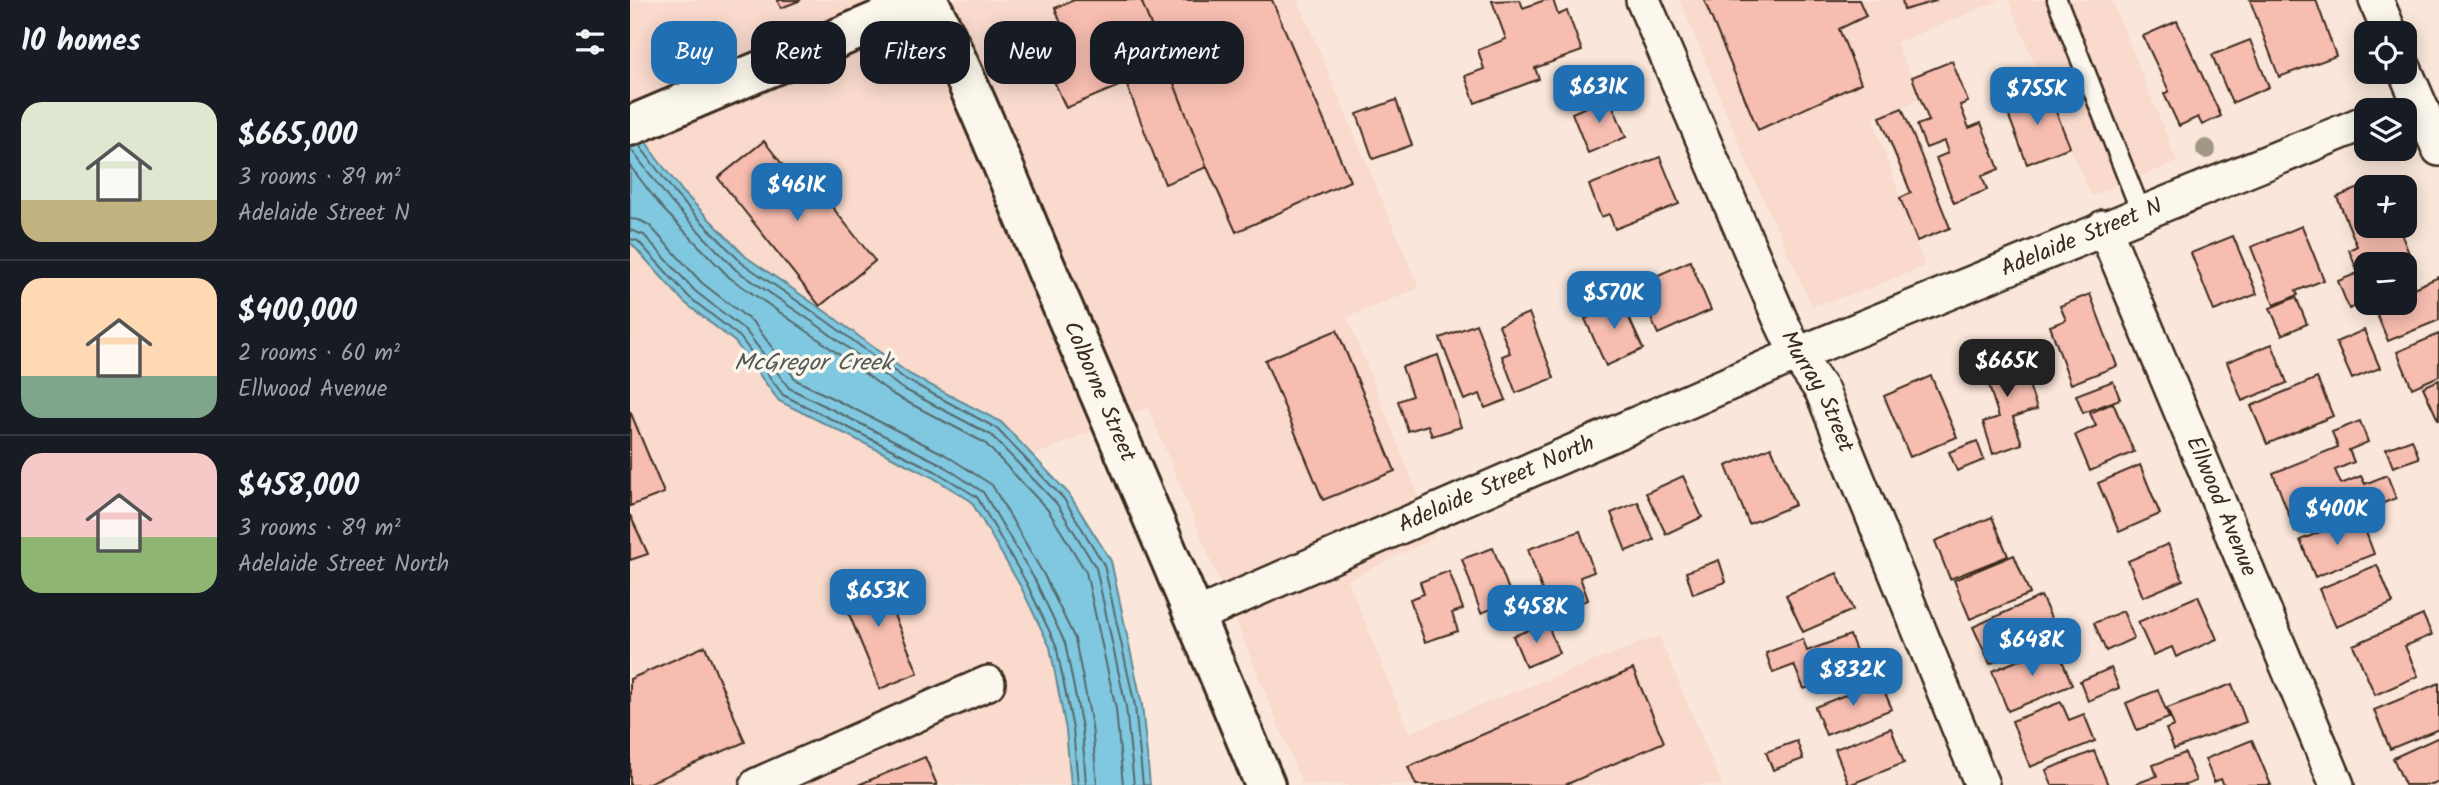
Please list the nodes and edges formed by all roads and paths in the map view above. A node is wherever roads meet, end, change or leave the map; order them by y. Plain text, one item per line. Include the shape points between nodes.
1 (928, 0) edge
2 (1643, 0) edge
3 (2057, 0) edge
4 (2376, 0) edge
5 (2385, 21) edge
6 (2417, 100) edge
7 (630, 126) edge
8 (2354, 126) edge
9 (2439, 149) edge
10 (2141, 212) junction
11 (2104, 227) junction
12 (1797, 355) junction
13 (1195, 616) junction
14 (988, 683) dead end
15 (757, 785) edge
16 (1265, 785) edge
17 (1982, 785) edge
18 (2337, 785) edge

1 - 7 street
1 - 13 street, Colborne Street
2 - 12 street, Murray Street
3 - 10 lane
4 - 5 street
6 - 9 street
8 - 10 street, Adelaide Street N
10 - 11 street, Adelaide Street N
11 - 12 street, Adelaide Street N
11 - 18 street, Ellwood Avenue
12 - 13 street, Adelaide Street North
12 - 17 street, Murray Street via 1822,391
13 - 16 street, Colborne Street
14 - 15 street

